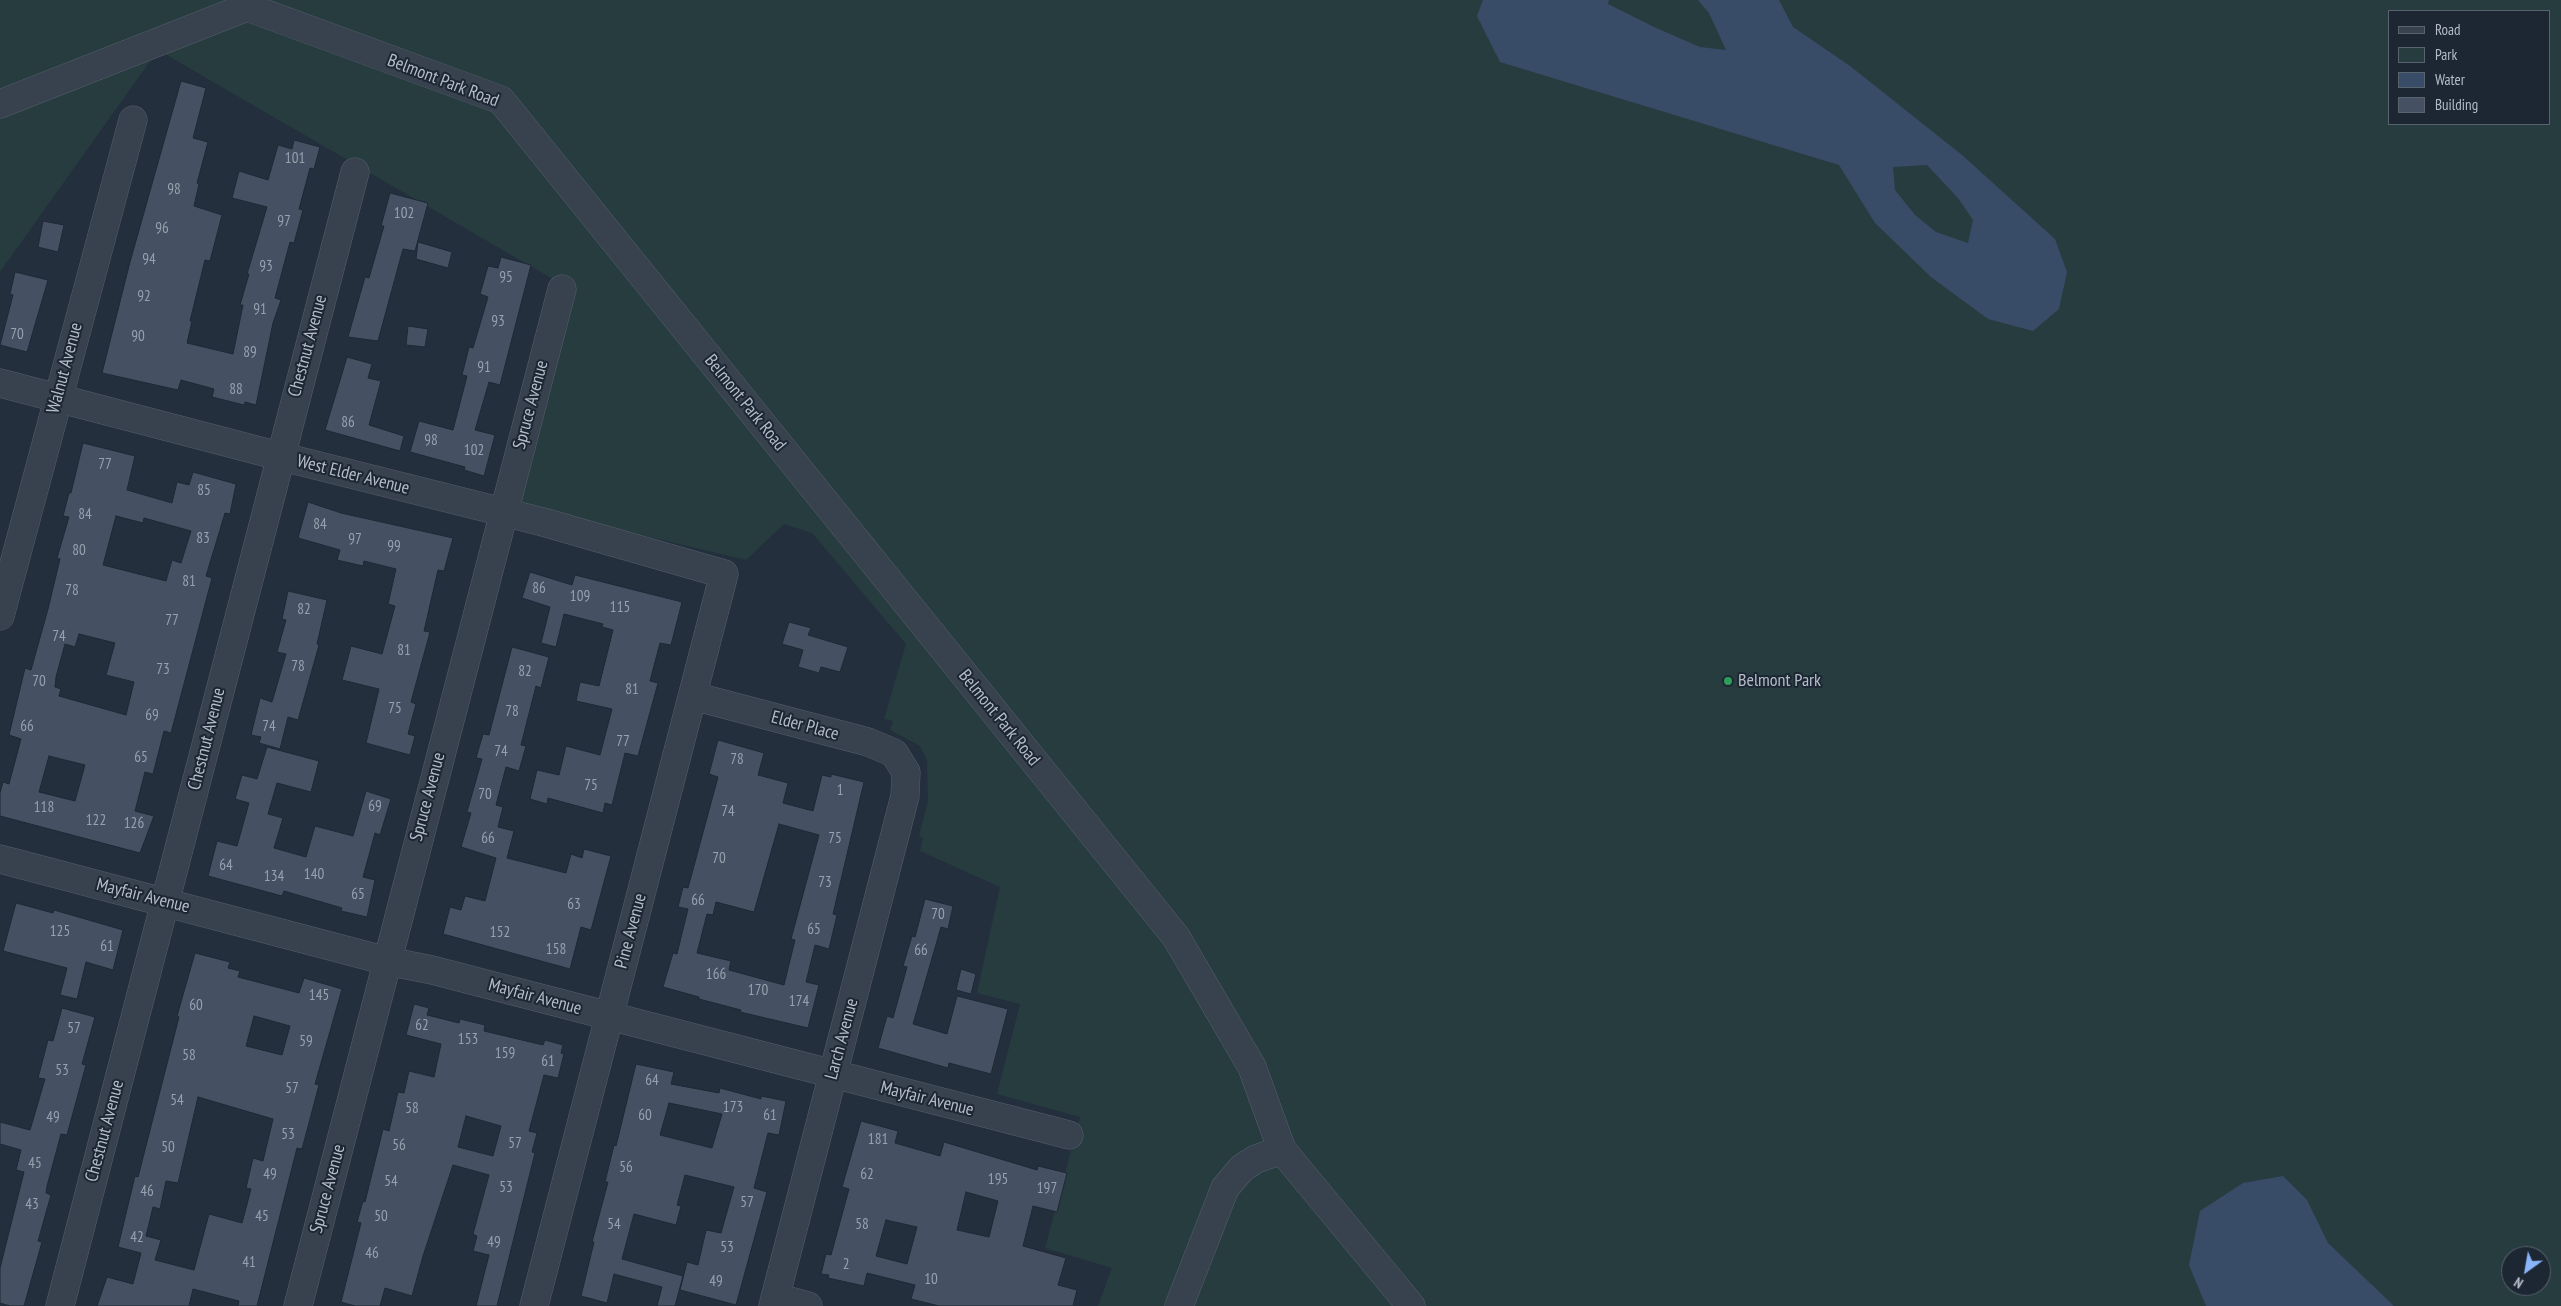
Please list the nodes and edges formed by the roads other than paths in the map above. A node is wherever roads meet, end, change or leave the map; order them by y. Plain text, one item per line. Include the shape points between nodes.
1 (0, 104) edge
2 (133, 120) dead end
3 (355, 172) dead end
4 (562, 289) dead end
5 (0, 382) edge
6 (56, 398) junction
7 (279, 456) junction
8 (502, 514) junction
9 (705, 569) joint
10 (0, 616) edge
11 (693, 696) junction
12 (906, 772) joint
13 (0, 859) edge
14 (165, 902) junction
15 (387, 961) junction
16 (608, 1017) junction
17 (832, 1074) junction
18 (1069, 1136) dead end
19 (1282, 1150) junction
20 (774, 1302) edge
21 (60, 1306) edge
22 (298, 1306) edge
23 (534, 1306) edge
24 (808, 1306) edge
25 (1180, 1306) edge
26 (1411, 1306) edge

1 - 19 street, Belmont Park Road via 247,7 501,100 1176,937 1252,1067
2 - 6 street, Walnut Avenue
3 - 7 street, Chestnut Avenue
4 - 8 street, Spruce Avenue
5 - 6 street, West Elder Avenue
6 - 7 street, West Elder Avenue
6 - 10 street, Walnut Avenue
7 - 8 street, West Elder Avenue
7 - 14 street, Chestnut Avenue
8 - 9 street, West Elder Avenue via 543,522
8 - 15 street, Spruce Avenue
9 - 11 street, Pine Avenue via 724,574
11 - 12 street, Elder Place via 868,742 894,753
11 - 16 street, Pine Avenue
12 - 17 street, Larch Avenue via 905,796
13 - 14 street, Mayfair Avenue
14 - 15 street, Mayfair Avenue
14 - 21 street, Chestnut Avenue
15 - 16 street, Mayfair Avenue
15 - 22 street, Spruce Avenue
16 - 17 street, Mayfair Avenue
16 - 23 street, Pine Avenue
17 - 18 street, Mayfair Avenue
17 - 20 street, Larch Avenue
19 - 25 street via 1256,1158 1224,1188
19 - 26 street, Belmont Park Road
20 - 24 street

